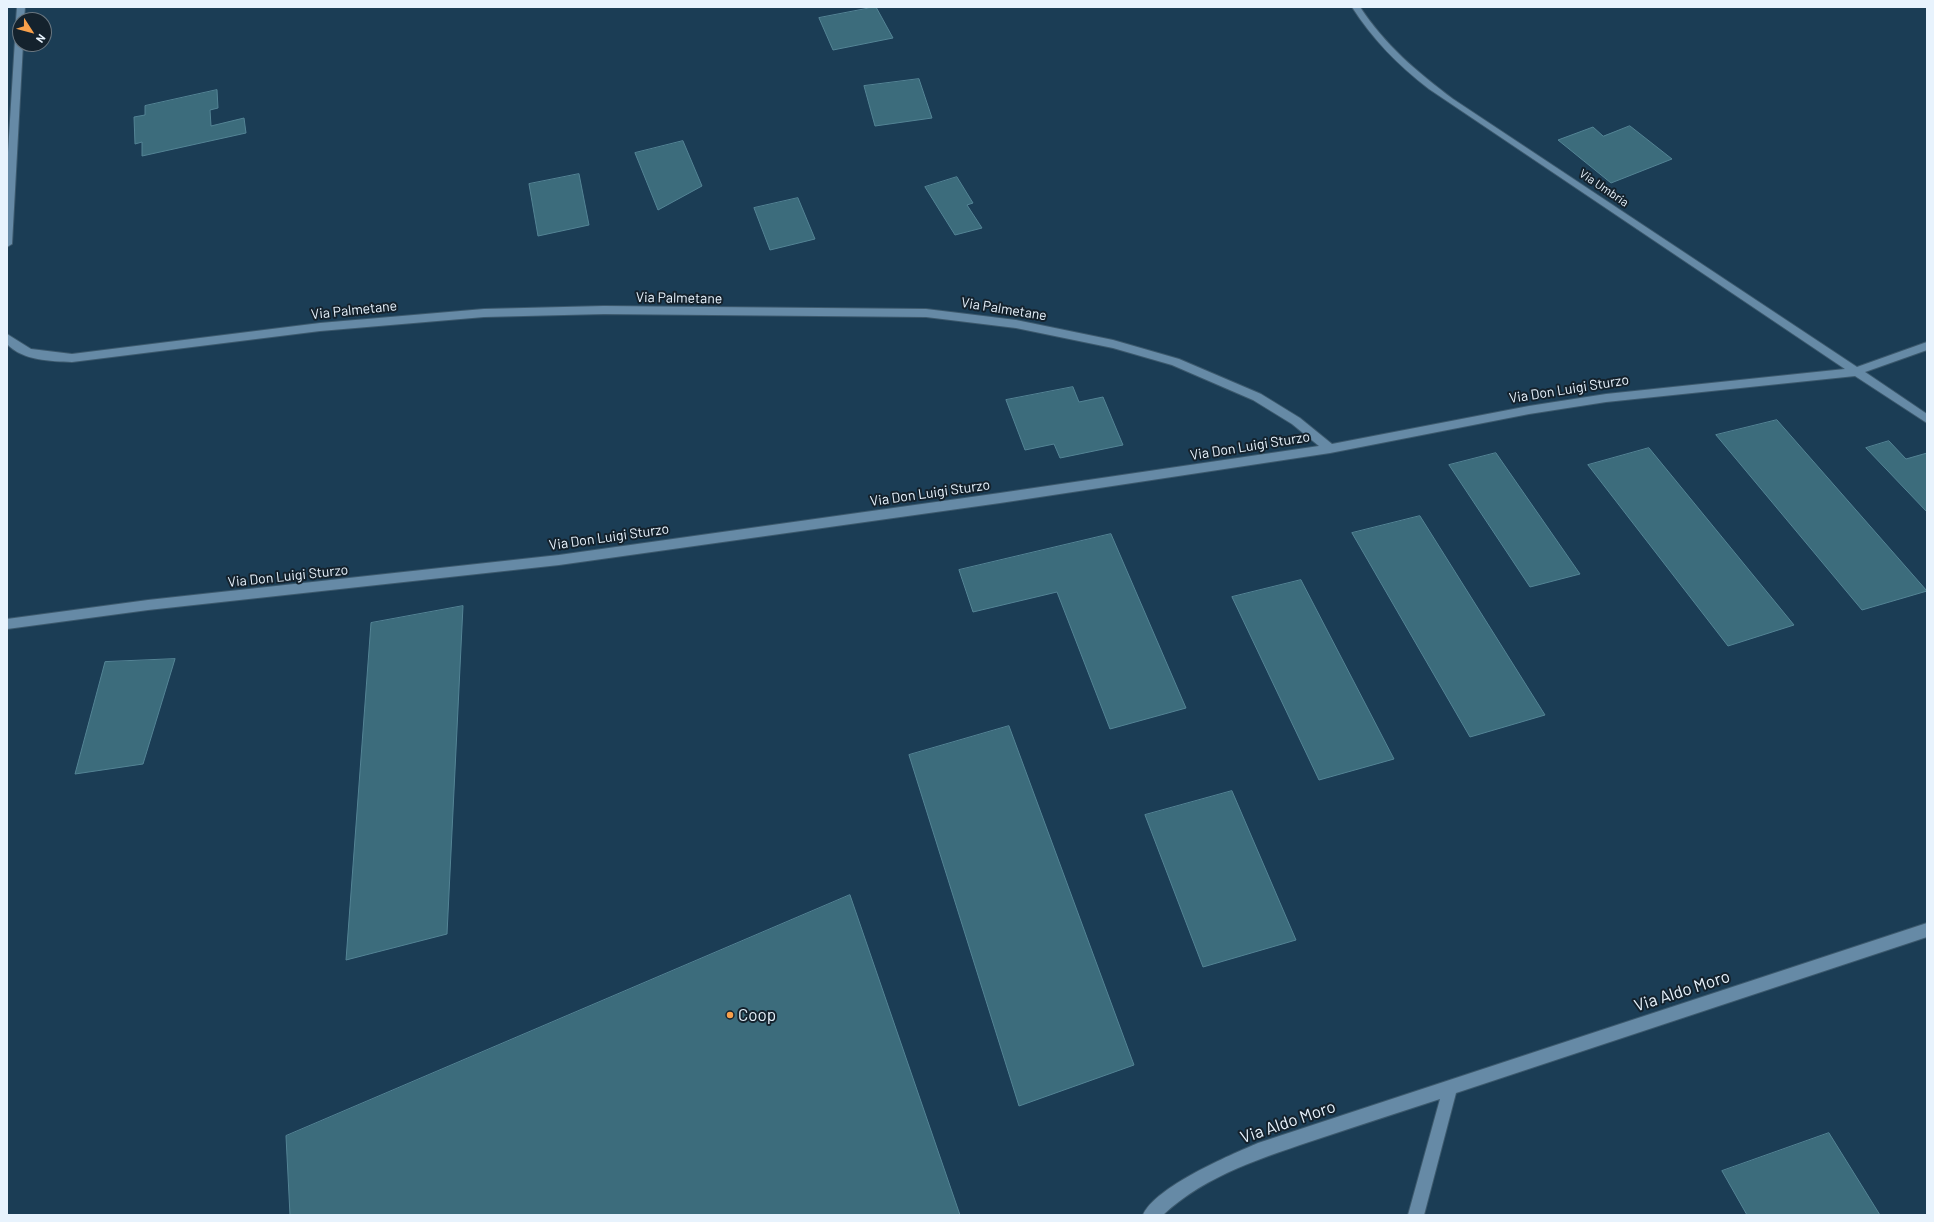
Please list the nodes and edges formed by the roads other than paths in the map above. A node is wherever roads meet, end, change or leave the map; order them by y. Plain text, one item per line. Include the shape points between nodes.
1 (1356, 7) edge
2 (18, 52) edge
3 (7, 244) edge
4 (7, 338) edge
5 (1927, 346) edge
6 (1854, 372) junction
7 (1927, 419) edge
8 (1330, 449) junction
9 (7, 624) edge
10 (1927, 930) edge
11 (1450, 1088) junction
12 (1151, 1215) edge
13 (1416, 1215) edge

1 - 6 street, Via Umbria via 1391,51 1415,74 1446,97
2 - 3 street
4 - 8 street, Via Palmetane via 17,348 28,352 72,358 320,327 484,312 604,310 926,313 1024,325 1113,344 1175,362 1204,372 1257,397 1296,421
5 - 6 street, Via Don Luigi Sturzo
6 - 7 street, Via Umbria
6 - 8 street, Via Don Luigi Sturzo via 1606,398 1529,410
8 - 9 street, Via Don Luigi Sturzo via 559,560 148,605
10 - 11 street, Via Aldo Moro
11 - 12 street, Via Aldo Moro via 1258,1151 1226,1164 1169,1198
11 - 13 street

